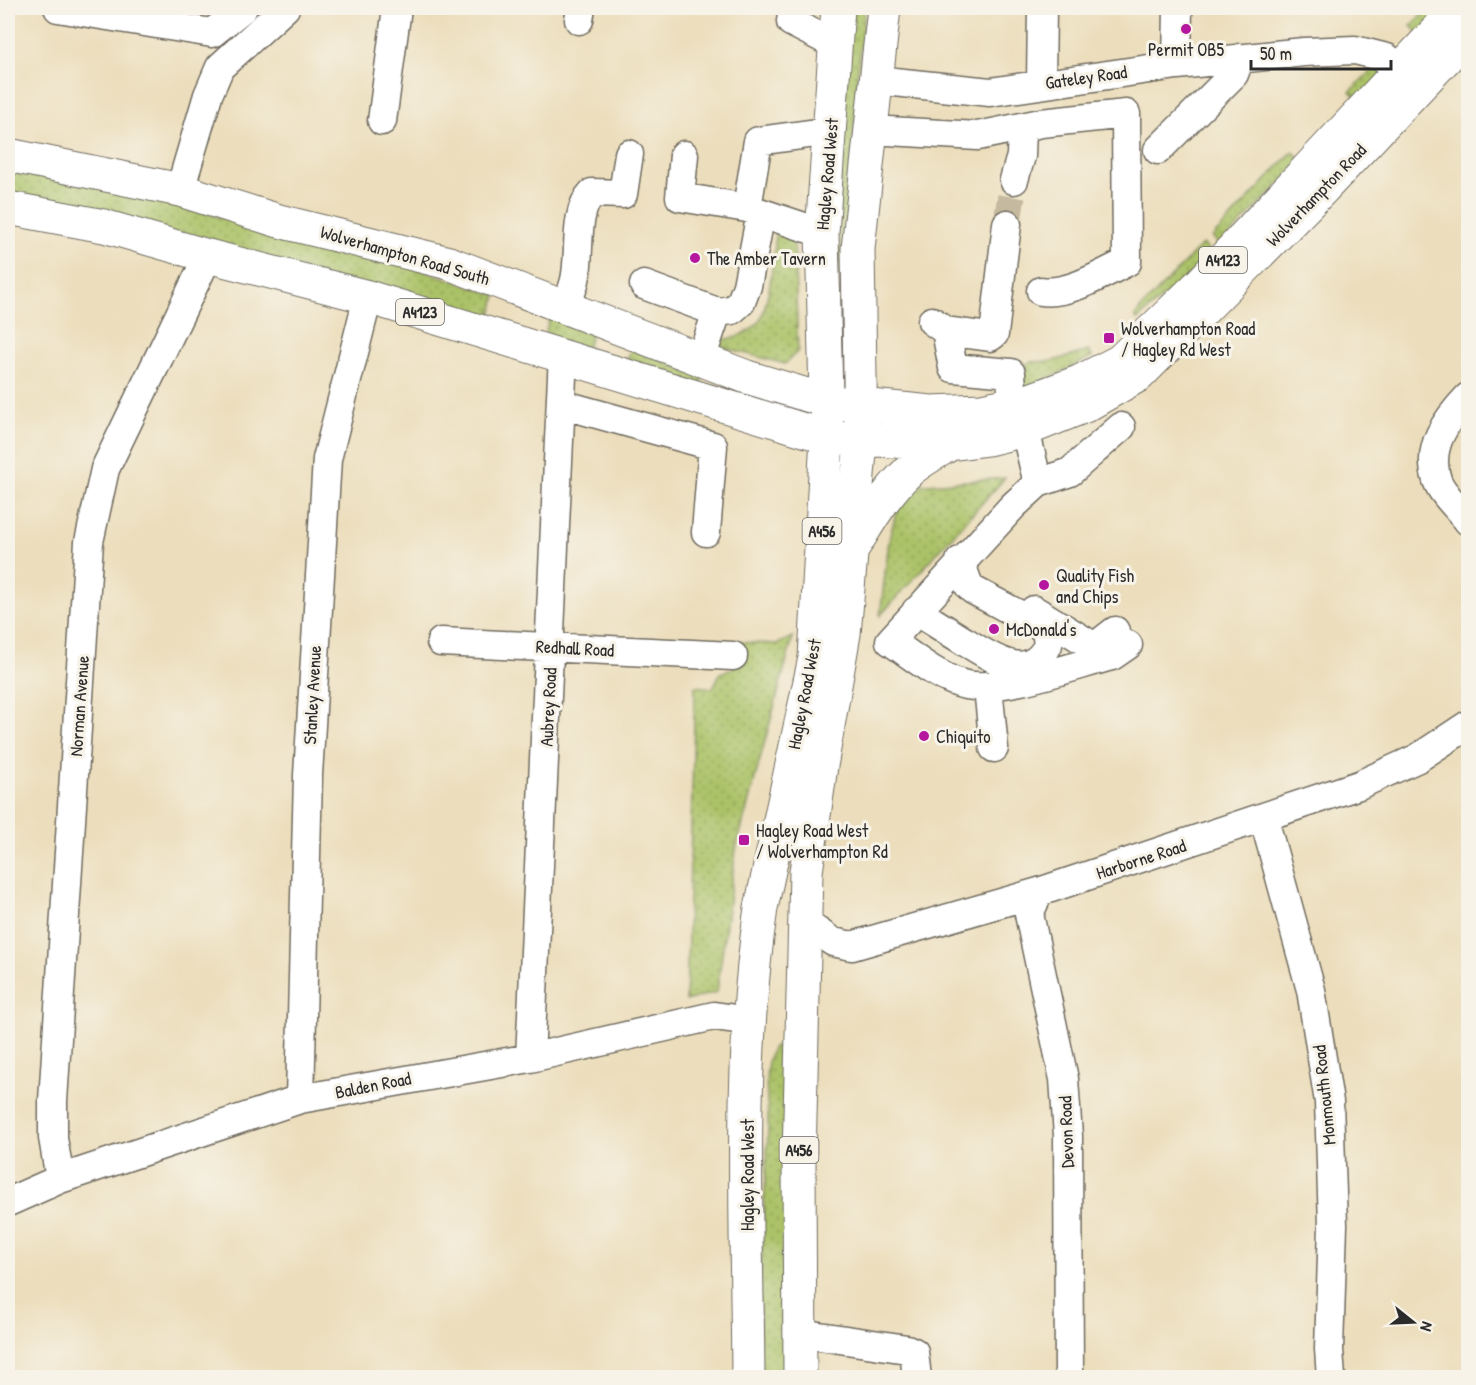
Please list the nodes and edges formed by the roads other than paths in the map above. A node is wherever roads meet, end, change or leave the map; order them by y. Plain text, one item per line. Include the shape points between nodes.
1 (58, 8) edge
2 (243, 8) edge
3 (285, 8) edge
4 (397, 8) edge
5 (793, 8) edge
6 (838, 8) edge
7 (884, 8) edge
8 (1042, 8) edge
9 (1178, 8) edge
10 (1458, 8) edge
11 (1468, 34) edge
12 (836, 45) junction
13 (1239, 58) junction
14 (1176, 65) junction
15 (1410, 77) junction
16 (875, 80) junction
17 (1041, 83) junction
18 (382, 121) dead end
19 (1022, 129) junction
20 (870, 130) junction
21 (831, 131) junction
22 (1158, 150) dead end
23 (628, 154) dead end
24 (684, 154) dead end
25 (8, 155) edge
26 (1014, 180) tunnel mouth
27 (180, 190) junction
28 (8, 208) edge
29 (754, 210) junction
30 (1007, 224) tunnel mouth
31 (822, 233) junction
32 (208, 256) junction
33 (644, 285) dead end
34 (1041, 291) dead end
35 (531, 293) junction
36 (368, 297) junction
37 (565, 307) junction
38 (717, 312) junction
39 (611, 325) junction
40 (520, 342) junction
41 (578, 359) junction
42 (701, 359) junction
43 (1468, 397) edge
44 (827, 401) junction
45 (561, 404) junction
46 (862, 407) junction
47 (1019, 417) junction
48 (1121, 427) dead end
49 (827, 437) junction
50 (861, 441) junction
51 (950, 444) junction
52 (1038, 483) junction
53 (1468, 521) edge
54 (706, 532) dead end
55 (851, 552) junction
56 (960, 561) junction
57 (915, 611) junction
58 (441, 642) dead end
59 (551, 646) junction
60 (715, 663) dead end
61 (988, 687) junction
62 (1468, 725) edge
63 (994, 748) dead end
64 (1264, 819) junction
65 (1039, 892) junction
66 (805, 923) junction
67 (706, 1018) junction
68 (750, 1021) junction
69 (795, 1037) junction
70 (530, 1058) junction
71 (748, 1070) junction
72 (300, 1099) junction
73 (60, 1179) junction
74 (8, 1202) edge
75 (799, 1333) junction
76 (748, 1377) edge
77 (800, 1377) edge
78 (918, 1377) edge
79 (1069, 1377) edge
80 (1331, 1377) edge

1 - 2 street via 212,33
3 - 27 street via 220,67
4 - 18 street
5 - 12 street via 791,22
6 - 12 main road, Hagley Road West / A456
7 - 16 main road, Hagley Road West / A456
8 - 17 street
9 - 14 street
10 - 15 main road, Wolverhampton Road / A4123
11 - 15 main road, Wolverhampton Road / A4123
12 - 21 main road, Hagley Road West / A456
13 - 14 street, Gateley Road
13 - 15 street, Gateley Road via 1356,50 1387,58
13 - 22 street via 1234,74
14 - 17 street, Gateley Road
15 - 47 main road, Wolverhampton Road / A4123 via 1120,361
16 - 17 street, Gateley Road via 990,92
16 - 20 main road, Hagley Road West / A456
19 - 20 street via 978,136
19 - 26 street via 1021,156
19 - 34 street via 1061,120 1126,114 1127,262 1067,289
20 - 46 main road, Hagley Road West / A456 via 858,249
21 - 29 street via 758,141
21 - 31 main road, Hagley Road West / A456
23 - 37 street via 623,194 592,193 588,198 578,234 576,279
24 - 29 street via 680,197
25 - 27 main road, Wolverhampton Road South
27 - 35 main road, Wolverhampton Road South via 279,220 449,263
28 - 32 main road, A4123 via 104,226
29 - 31 street
29 - 38 street via 741,302 732,310
30 - 47 street via 994,334 990,337 939,326 953,368 1011,373
31 - 44 main road, Hagley Road West / A456
32 - 36 main road, A4123
32 - 73 street, Norman Avenue via 105,469 89,542 53,1101 53,1138
33 - 38 street
35 - 37 main road, Wolverhampton Road South
35 - 40 main road via 517,321
36 - 40 main road, A4123
36 - 72 street, Stanley Avenue via 327,459 308,775
37 - 39 main road, Wolverhampton Road South
38 - 42 street
39 - 41 main road via 613,341 606,357
39 - 42 main road, Wolverhampton Road South
40 - 41 main road, A4123
41 - 45 street, Aubrey Road
41 - 49 main road, A4123
42 - 44 main road, Wolverhampton Road South
43 - 53 street via 1438,436 1434,457 1437,481
44 - 46 main road, Wolverhampton Road
44 - 49 main road, Hagley Road West / A456
45 - 54 street via 713,446
45 - 59 street, Aubrey Road
46 - 47 main road, Wolverhampton Road / A4123 via 931,412 982,410
46 - 50 main road, Hagley Road West / A456
47 - 51 main road, Wolverhampton Road / A4123 via 988,440
47 - 52 street
48 - 52 street via 1070,472
49 - 50 main road, Wolverhampton Road
49 - 68 main road, Hagley Road West / A456 via 814,658 761,908
50 - 51 main road, Wolverhampton Road / A4123
50 - 55 main road, Hagley Road West / A456
51 - 55 main road via 911,470 882,501
52 - 56 street
55 - 66 main road, Hagley Road West / A456 via 844,634 806,872
56 - 57 street
56 - 57 street via 973,590 1046,629 1048,645 1041,657 1026,664 1003,664
56 - 61 street via 1088,643 1097,645 1121,638 1112,656
57 - 61 street via 890,641 947,678
58 - 59 street, Redhall Road
59 - 60 street, Redhall Road
59 - 70 street, Aubrey Road
61 - 63 street
62 - 64 street, Harborne Road via 1418,758 1359,785
64 - 65 street, Harborne Road
64 - 80 street, Monmouth Road via 1311,990 1329,1102 1333,1225
65 - 66 street, Harborne Road via 852,946 833,942
65 - 79 street, Devon Road via 1029,914 1064,1079 1068,1136
66 - 69 main road, Hagley Road West / A456
67 - 68 street, Balden Road
67 - 70 street, Balden Road
67 - 71 street via 728,1034
68 - 69 main road via 777,1023
68 - 71 main road, Hagley Road West / A456
69 - 71 main road via 776,1031 760,1045
69 - 75 main road, Hagley Road West / A456
70 - 72 street, Balden Road
71 - 76 main road, Hagley Road West / A456
72 - 73 street, Balden Road
73 - 74 street, Balden Road
75 - 77 main road, Hagley Road West / A456
75 - 78 street via 907,1349 914,1352

